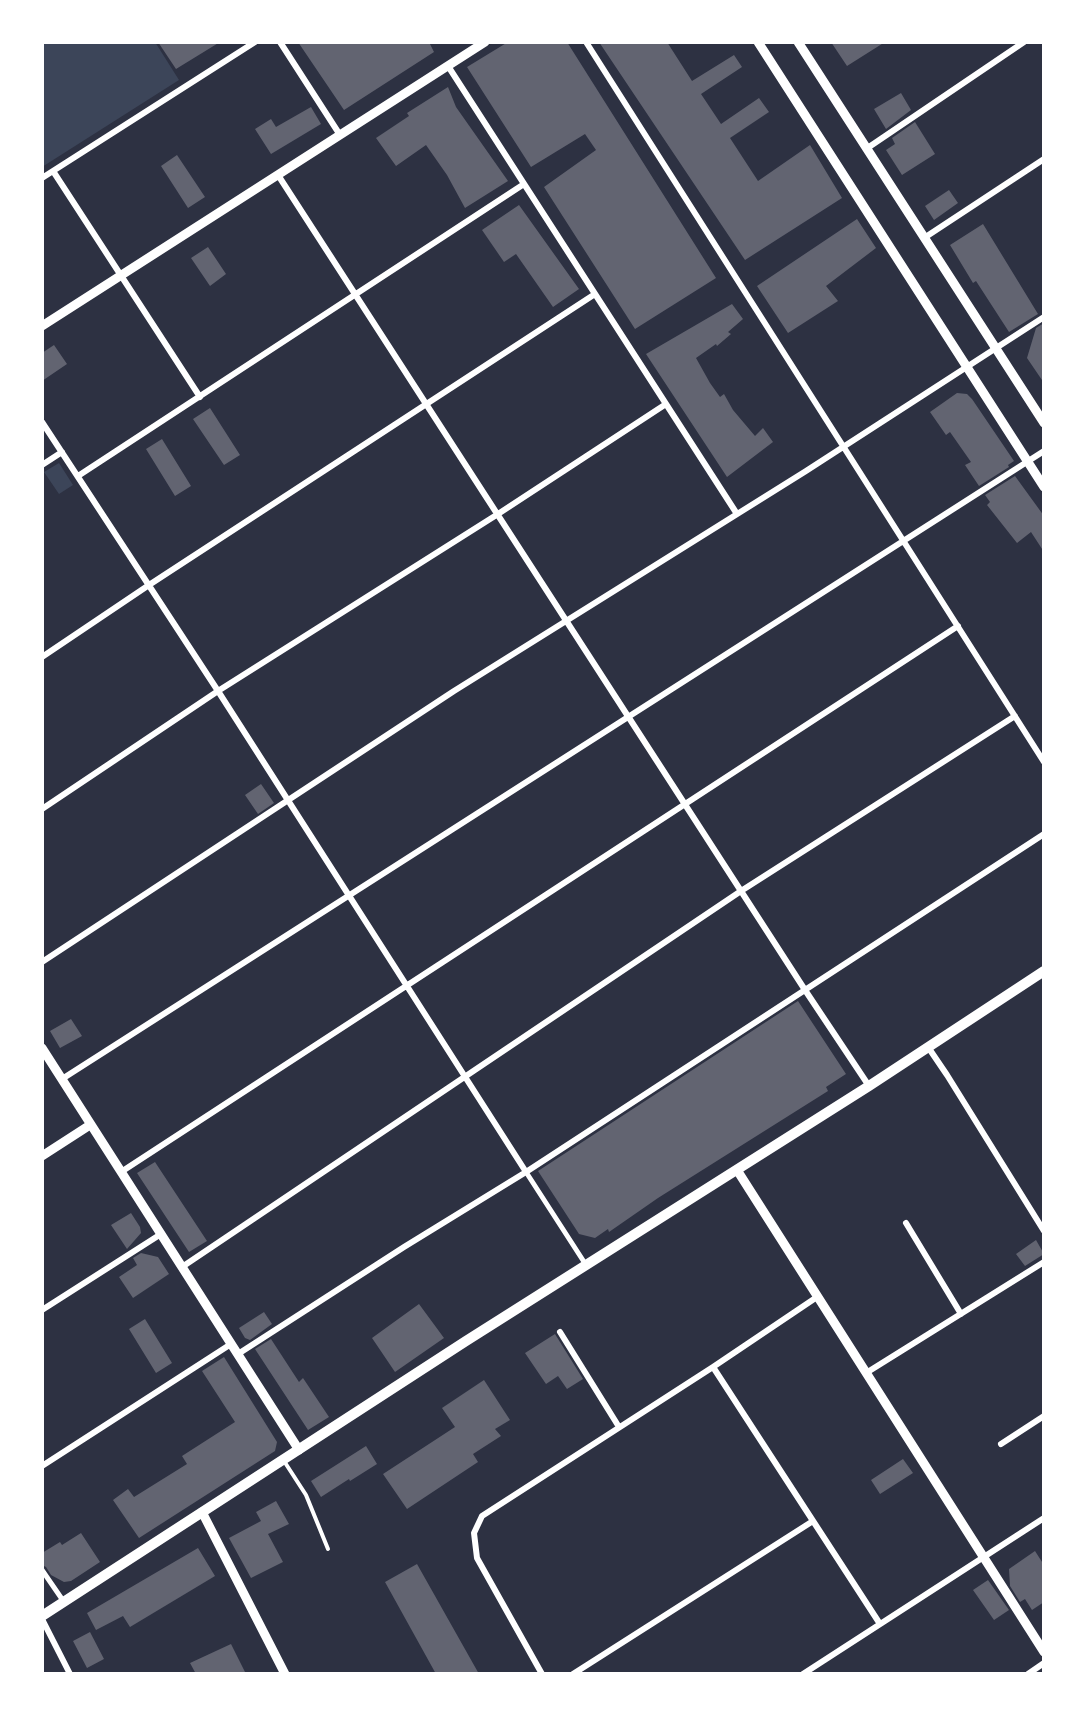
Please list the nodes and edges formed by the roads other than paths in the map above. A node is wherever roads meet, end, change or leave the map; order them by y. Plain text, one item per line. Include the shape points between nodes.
1 (255, 42) edge
2 (280, 42) edge
3 (485, 42) edge
4 (586, 42) edge
5 (758, 42) edge
6 (798, 42) edge
7 (1024, 42) edge
8 (448, 66) junction
9 (340, 135) junction
10 (866, 148) junction
11 (1044, 159) edge
12 (53, 171) junction
13 (278, 175) junction
14 (42, 178) edge
15 (524, 184) junction
16 (924, 238) junction
17 (122, 276) junction
18 (595, 294) junction
19 (356, 295) junction
20 (1044, 317) edge
21 (42, 326) edge
22 (996, 349) junction
23 (966, 368) junction
24 (200, 397) junction
25 (666, 404) junction
26 (427, 405) junction
27 (42, 422) edge
28 (1044, 423) edge
29 (843, 447) junction
30 (1044, 451) edge
31 (62, 452) junction
32 (1027, 461) junction
33 (42, 465) edge
34 (78, 476) junction
35 (1044, 487) edge
36 (498, 514) junction
37 (737, 514) junction
38 (903, 540) junction
39 (148, 585) junction
40 (567, 621) junction
41 (958, 626) junction
42 (42, 657) edge
43 (218, 691) junction
44 (628, 716) junction
45 (1015, 716) junction
46 (1044, 762) edge
47 (288, 801) junction
48 (685, 804) junction
49 (42, 809) edge
50 (1044, 834) edge
51 (741, 891) junction
52 (349, 895) junction
53 (42, 962) edge
54 (1044, 971) edge
55 (406, 985) junction
56 (805, 990) junction
57 (928, 1047) junction
58 (42, 1048) edge
59 (465, 1077) junction
60 (62, 1079) junction
61 (869, 1086) junction
62 (90, 1125) junction
63 (42, 1156) edge
64 (736, 1170) junction
65 (121, 1172) junction
66 (526, 1172) junction
67 (906, 1223) dead end
68 (1044, 1231) edge
69 (161, 1234) junction
70 (1044, 1262) edge
71 (586, 1265) junction
72 (182, 1268) junction
73 (817, 1297) junction
74 (42, 1310) edge
75 (961, 1314) junction
76 (560, 1332) dead end
77 (231, 1344) junction
78 (238, 1354) junction
79 (713, 1367) junction
80 (866, 1373) junction
81 (1044, 1416) edge
82 (619, 1428) junction
83 (1001, 1444) dead end
84 (299, 1450) junction
85 (283, 1460) junction
86 (42, 1466) edge
87 (202, 1512) junction
88 (1044, 1518) edge
89 (813, 1521) junction
90 (328, 1549) dead end
91 (984, 1557) junction
92 (42, 1570) edge
93 (64, 1602) junction
94 (42, 1617) edge
95 (880, 1624) junction
96 (1044, 1652) edge
97 (1044, 1664) edge
98 (70, 1674) edge
99 (285, 1674) edge
100 (542, 1674) edge
101 (573, 1674) edge
102 (803, 1674) edge
103 (1028, 1674) edge

1 - 12 street
2 - 9 street
3 - 8 street
4 - 29 street
5 - 23 street
6 - 10 street
7 - 10 street
8 - 9 street
8 - 15 street
9 - 13 street
10 - 16 street
11 - 16 street
12 - 14 street
12 - 17 street
13 - 17 street
13 - 19 street
15 - 18 street
15 - 19 street
16 - 22 street
17 - 21 street
17 - 24 street
18 - 25 street
18 - 26 street
19 - 24 street
19 - 26 street
20 - 22 street
22 - 23 street
22 - 28 street
23 - 29 street
23 - 32 street
24 - 34 street
25 - 36 street
25 - 37 street
26 - 36 street
26 - 39 street
27 - 31 street
29 - 37 street
29 - 38 street
30 - 32 street
31 - 33 street
31 - 34 street
32 - 35 street
32 - 38 street
34 - 39 street
36 - 40 street
36 - 43 street
37 - 40 street
38 - 41 street
38 - 44 street
39 - 42 street
39 - 43 street
40 - 44 street
40 - 47 street
41 - 45 street
41 - 48 street
43 - 47 street
43 - 49 street
44 - 48 street
44 - 52 street
45 - 46 street
45 - 51 street
47 - 52 street
47 - 53 street
48 - 51 street
48 - 55 street
50 - 56 street
51 - 56 street
51 - 59 street
52 - 55 street
52 - 60 street
54 - 57 main road
55 - 59 street
55 - 65 street
56 - 61 street
56 - 66 street
57 - 61 main road
57 - 68 street
58 - 60 street
59 - 66 street
59 - 72 street
60 - 62 street
61 - 64 main road
62 - 63 street
62 - 65 street
64 - 71 main road
64 - 73 street
65 - 69 street
66 - 71 street
66 - 78 street
67 - 75 street
69 - 72 street
69 - 74 street
70 - 75 street
71 - 84 main road
72 - 77 street
73 - 79 street
73 - 80 street
75 - 80 street
76 - 82 street
77 - 78 street
77 - 86 street
78 - 84 street
79 - 82 street
79 - 89 street
80 - 91 street
81 - 83 street
82 - 100 street via 482,1516 474,1533 477,1558
84 - 85 main road
85 - 87 main road
85 - 90 lane via 306,1495
87 - 93 main road
87 - 99 street
88 - 91 street
89 - 95 street
89 - 101 street
91 - 95 street
91 - 96 street
92 - 93 street
93 - 94 main road
94 - 98 street
95 - 102 street
97 - 103 street

